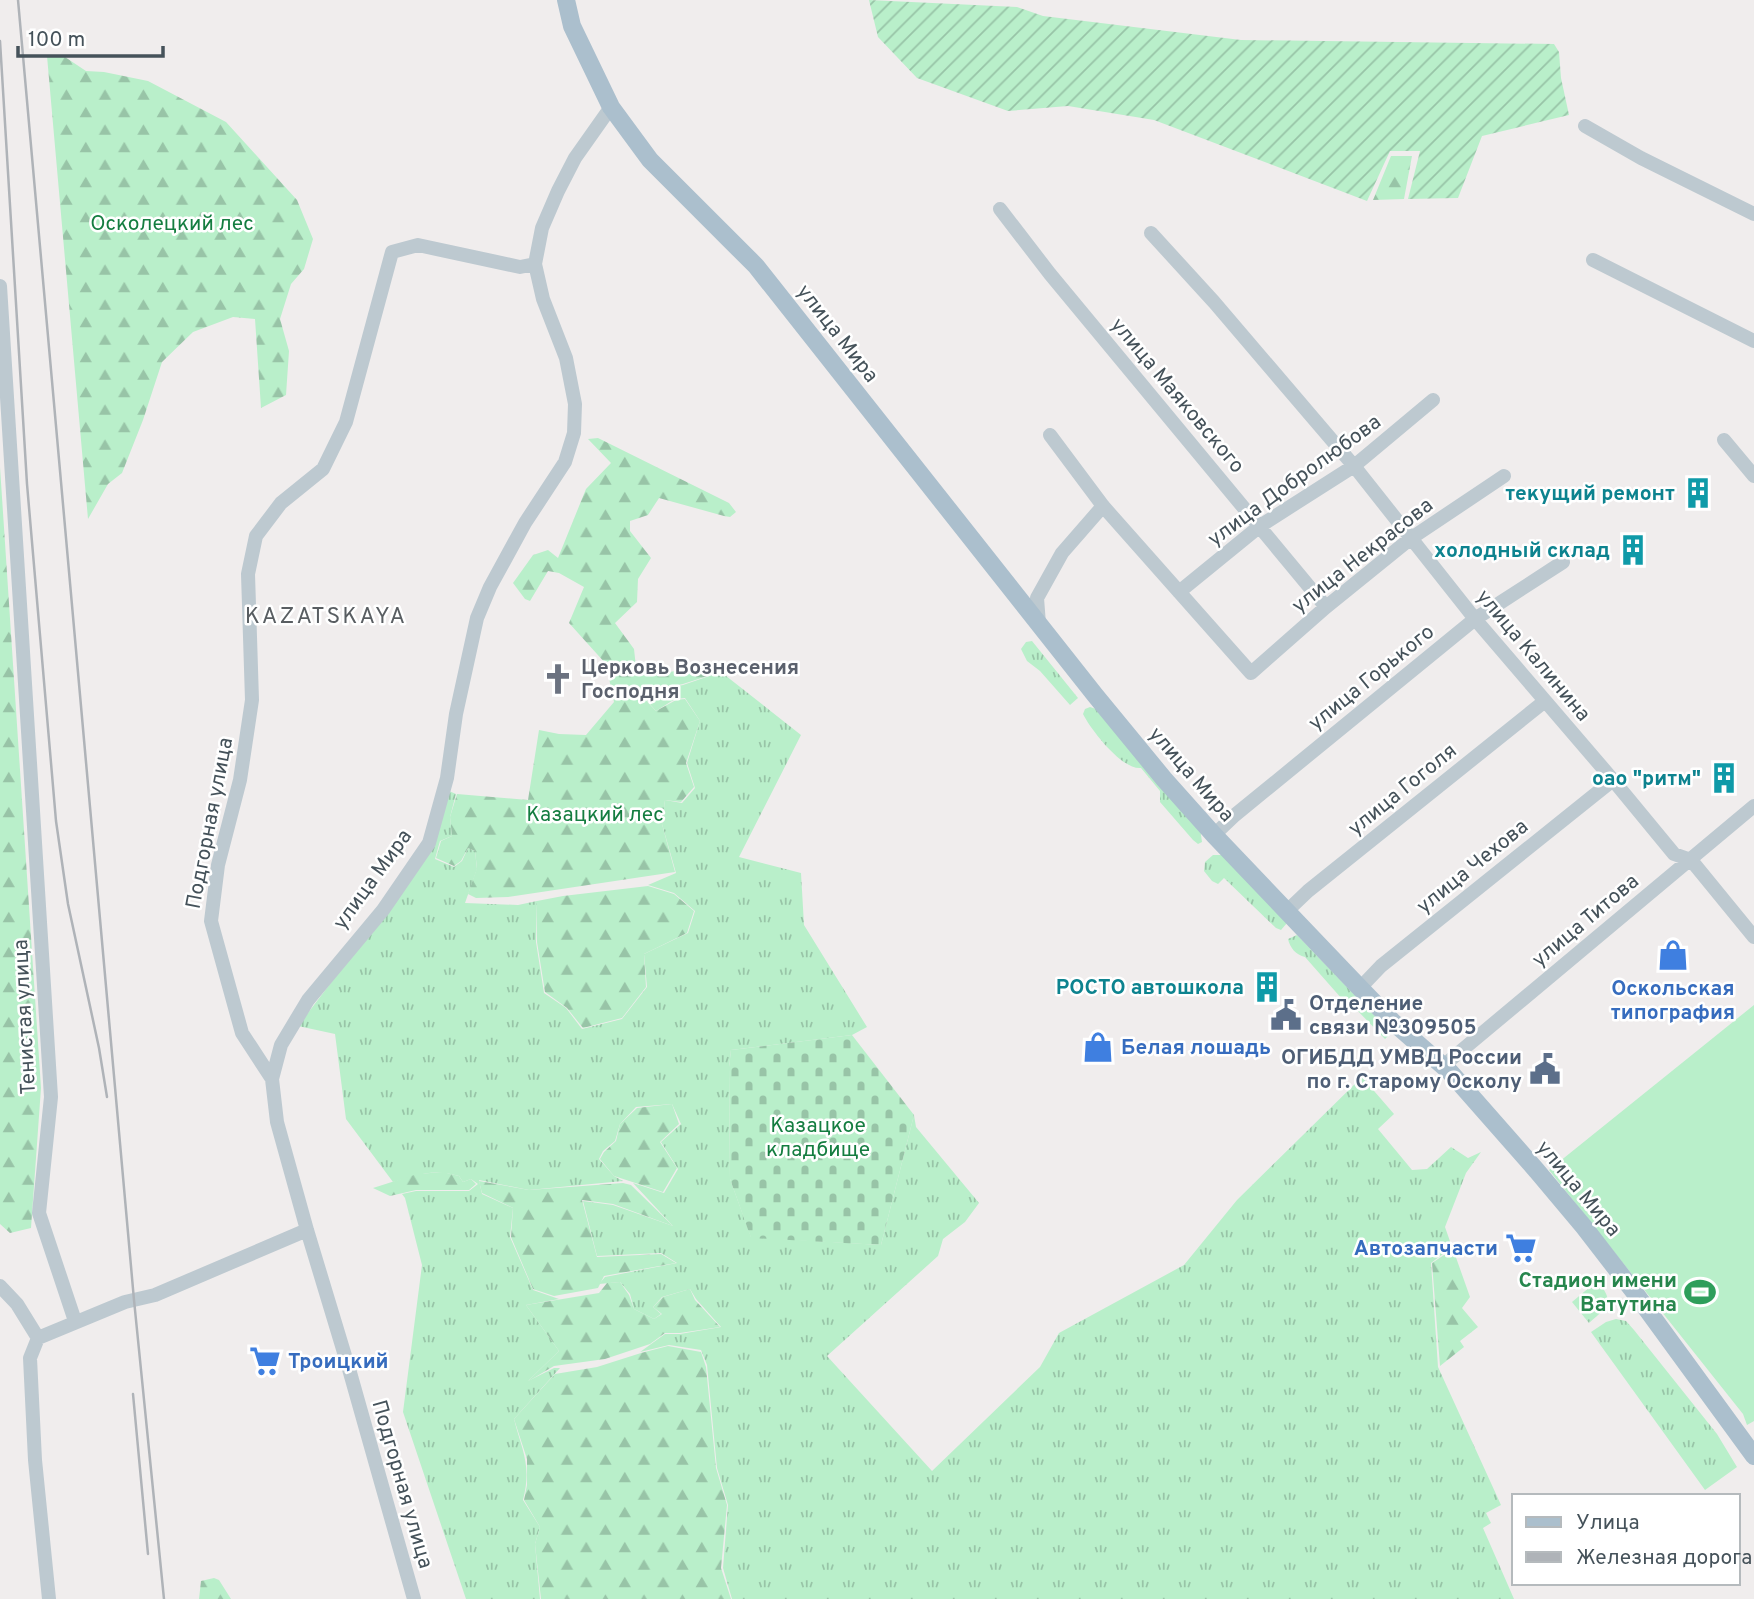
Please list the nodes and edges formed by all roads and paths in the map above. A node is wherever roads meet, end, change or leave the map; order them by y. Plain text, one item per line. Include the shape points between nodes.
1 (566, 0) edge
2 (611, 107) junction
3 (1585, 126) dead end
4 (1000, 209) dead end
5 (1754, 214) edge
6 (1151, 233) dead end
7 (1592, 260) dead end
8 (535, 264) junction
9 (0, 286) edge
10 (1754, 341) edge
11 (1433, 400) dead end
12 (1051, 435) dead end
13 (1724, 440) dead end
14 (1354, 467) junction
15 (1504, 476) dead end
16 (1754, 476) edge
17 (1103, 506) junction
18 (1260, 526) junction
19 (1410, 539) junction
20 (1563, 562) dead end
21 (1179, 592) junction
22 (1326, 607) junction
23 (1475, 620) junction
24 (1039, 624) junction
25 (1545, 701) junction
26 (1613, 780) junction
27 (1754, 806) edge
28 (1214, 835) junction
29 (1691, 860) junction
30 (1286, 912) junction
31 (1754, 937) edge
32 (1360, 988) junction
33 (1443, 1066) junction
34 (272, 1079) junction
35 (307, 1230) junction
36 (0, 1286) edge
37 (75, 1321) junction
38 (38, 1338) junction
39 (1754, 1456) edge
40 (49, 1599) edge
41 (414, 1599) edge

1 - 2 main road, улица Мира via 572,26
2 - 8 street, улица Мира via 558,191 542,228
2 - 24 main road, улица Мира via 650,160 756,266
3 - 5 street
4 - 18 street, улица Маяковского
6 - 14 street, улица Калинина
7 - 10 street
8 - 34 street, улица Мира via 566,358 575,404 574,433 565,462 525,523 477,618 447,778 429,843 383,910 308,1000 281,1045
8 - 34 street, Подгорная улица via 520,267 418,245 392,252 346,422 323,469 281,503 256,536 248,574 251,700 211,921 242,1033
9 - 37 street, Тенистая улица via 51,1097 39,1213
11 - 14 street, улица Добролюбова
12 - 17 street
13 - 16 street
14 - 18 street, улица Добролюбова
14 - 19 street, улица Калинина
15 - 19 street, улица Некрасова
17 - 21 street
17 - 24 street via 1062,553 1037,598
18 - 21 street, улица Добролюбова
18 - 22 street, улица Маяковского
19 - 22 street, улица Некрасова
19 - 23 street, улица Калинина
20 - 23 street, улица Горького
21 - 22 street, улица Некрасова via 1251,673
23 - 25 street, улица Калинина
23 - 28 street, улица Горького
24 - 28 main road, улица Мира
25 - 26 street, улица Калинина
25 - 30 street, улица Гоголя
26 - 29 street, улица Калинина via 1674,854
26 - 32 street, улица Чехова via 1381,966
27 - 29 street, улица Титова
28 - 30 main road, улица Мира
29 - 31 street, улица Калинина
29 - 33 street, улица Титова
30 - 32 main road, улица Мира
32 - 33 main road, улица Мира
33 - 39 main road, улица Мира via 1584,1227
34 - 35 street, Подгорная улица via 277,1122
35 - 37 street via 158,1299 125,1302
35 - 41 street, Подгорная улица
36 - 38 street
37 - 38 street
38 - 40 street via 30,1358

